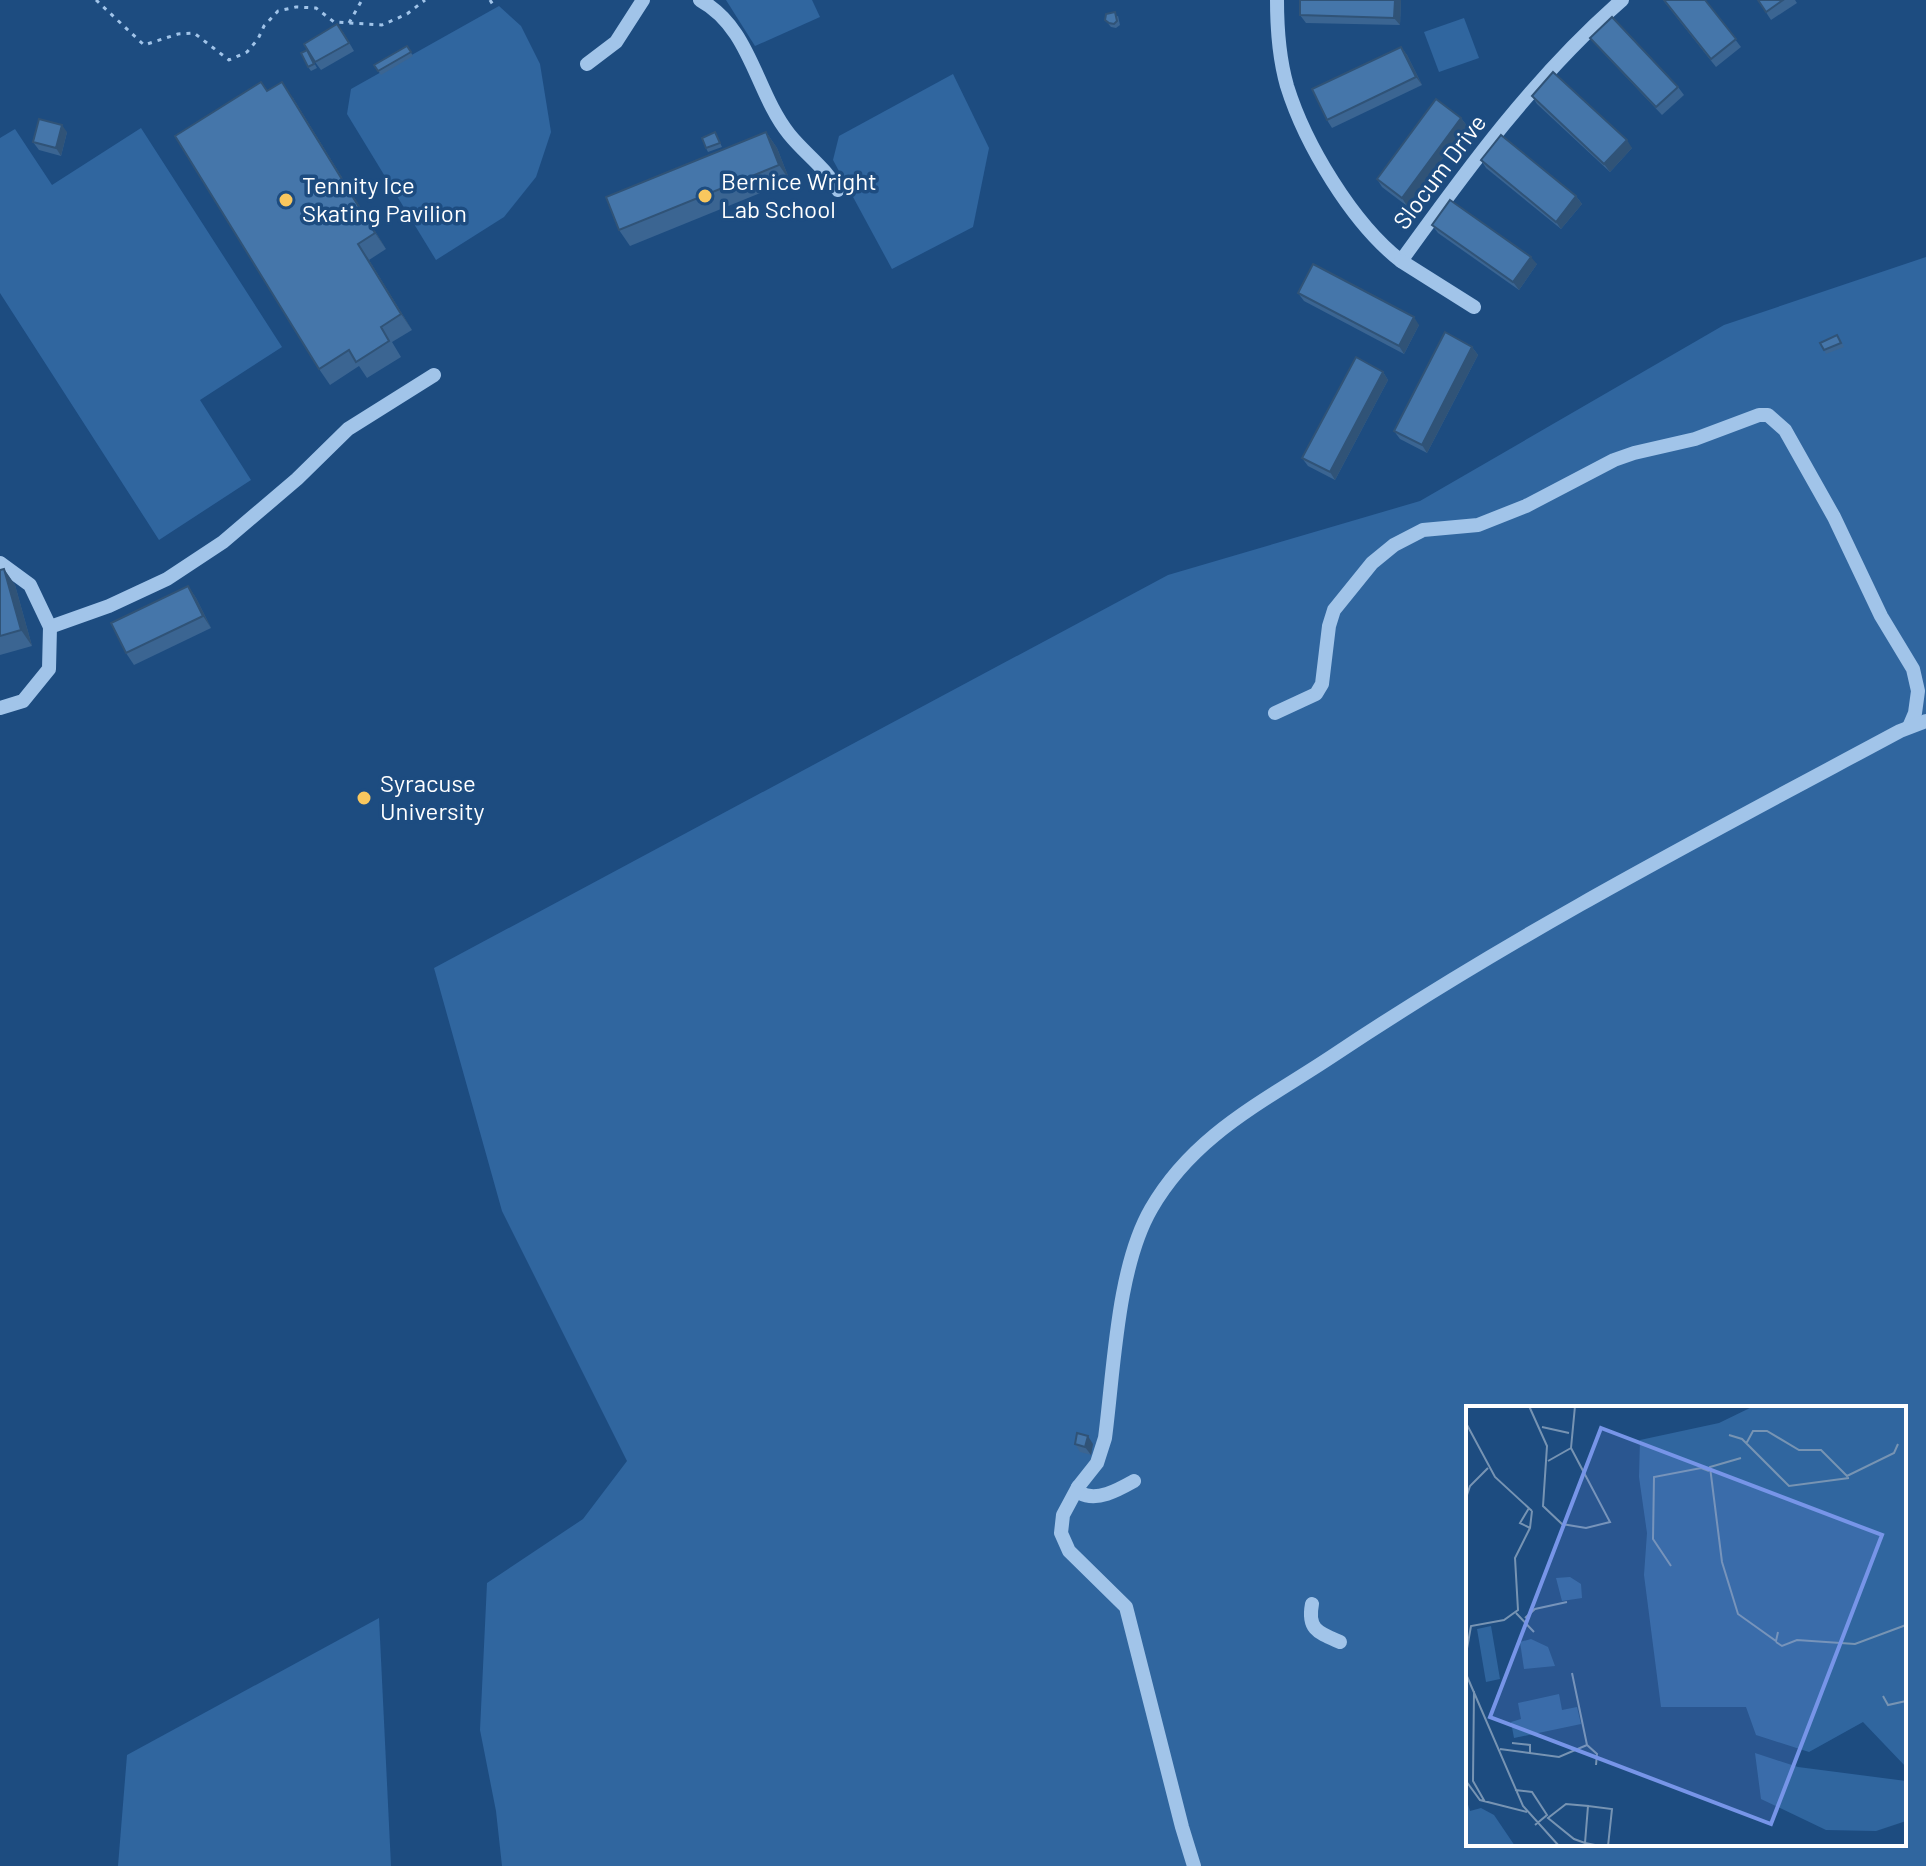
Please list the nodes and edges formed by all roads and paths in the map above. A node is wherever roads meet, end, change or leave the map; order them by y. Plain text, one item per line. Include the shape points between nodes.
1 (96, 0) edge
2 (362, 0) edge
3 (425, 0) edge
4 (490, 0) edge
5 (643, 0) edge
6 (700, 0) edge
7 (1277, 0) edge
8 (1622, 0) edge
9 (495, 8) dead end
10 (349, 23) junction
11 (587, 64) dead end
12 (838, 190) dead end
13 (1401, 261) junction
14 (1474, 307) dead end
15 (434, 375) dead end
16 (0, 563) edge
17 (50, 627) junction
18 (0, 708) edge
19 (1275, 713) dead end
20 (1926, 721) edge
21 (1909, 727) junction
22 (1134, 1481) dead end
23 (1078, 1487) junction
24 (1312, 1604) dead end
25 (1340, 1642) dead end
26 (1194, 1866) edge

1 - 10 path via 144,45 194,33 229,60 247,52 278,11 316,8 334,22
2 - 10 path
3 - 10 path via 382,25
4 - 9 path
5 - 11 street via 616,42
6 - 12 street via 742,41 789,134 829,173
7 - 13 street, Slocum Drive via 1287,85 1307,134 1335,184
8 - 13 street, Slocum Drive via 1554,64 1486,143
13 - 14 street
15 - 17 street via 348,429 223,542 167,579
16 - 17 street via 30,585
17 - 18 street via 49,669 23,701
19 - 21 street via 1316,694 1334,610 1394,545 1423,530 1478,525 1614,460 1768,415 1785,430 1913,669 1918,691
20 - 21 street
21 - 23 street via 1543,924 1416,1000 1197,1149 1173,1174 1139,1232 1126,1279 1105,1438 1097,1463
22 - 23 street via 1093,1497
23 - 26 street via 1063,1515 1061,1533 1069,1551 1126,1607
24 - 25 street via 1309,1618 1316,1630

